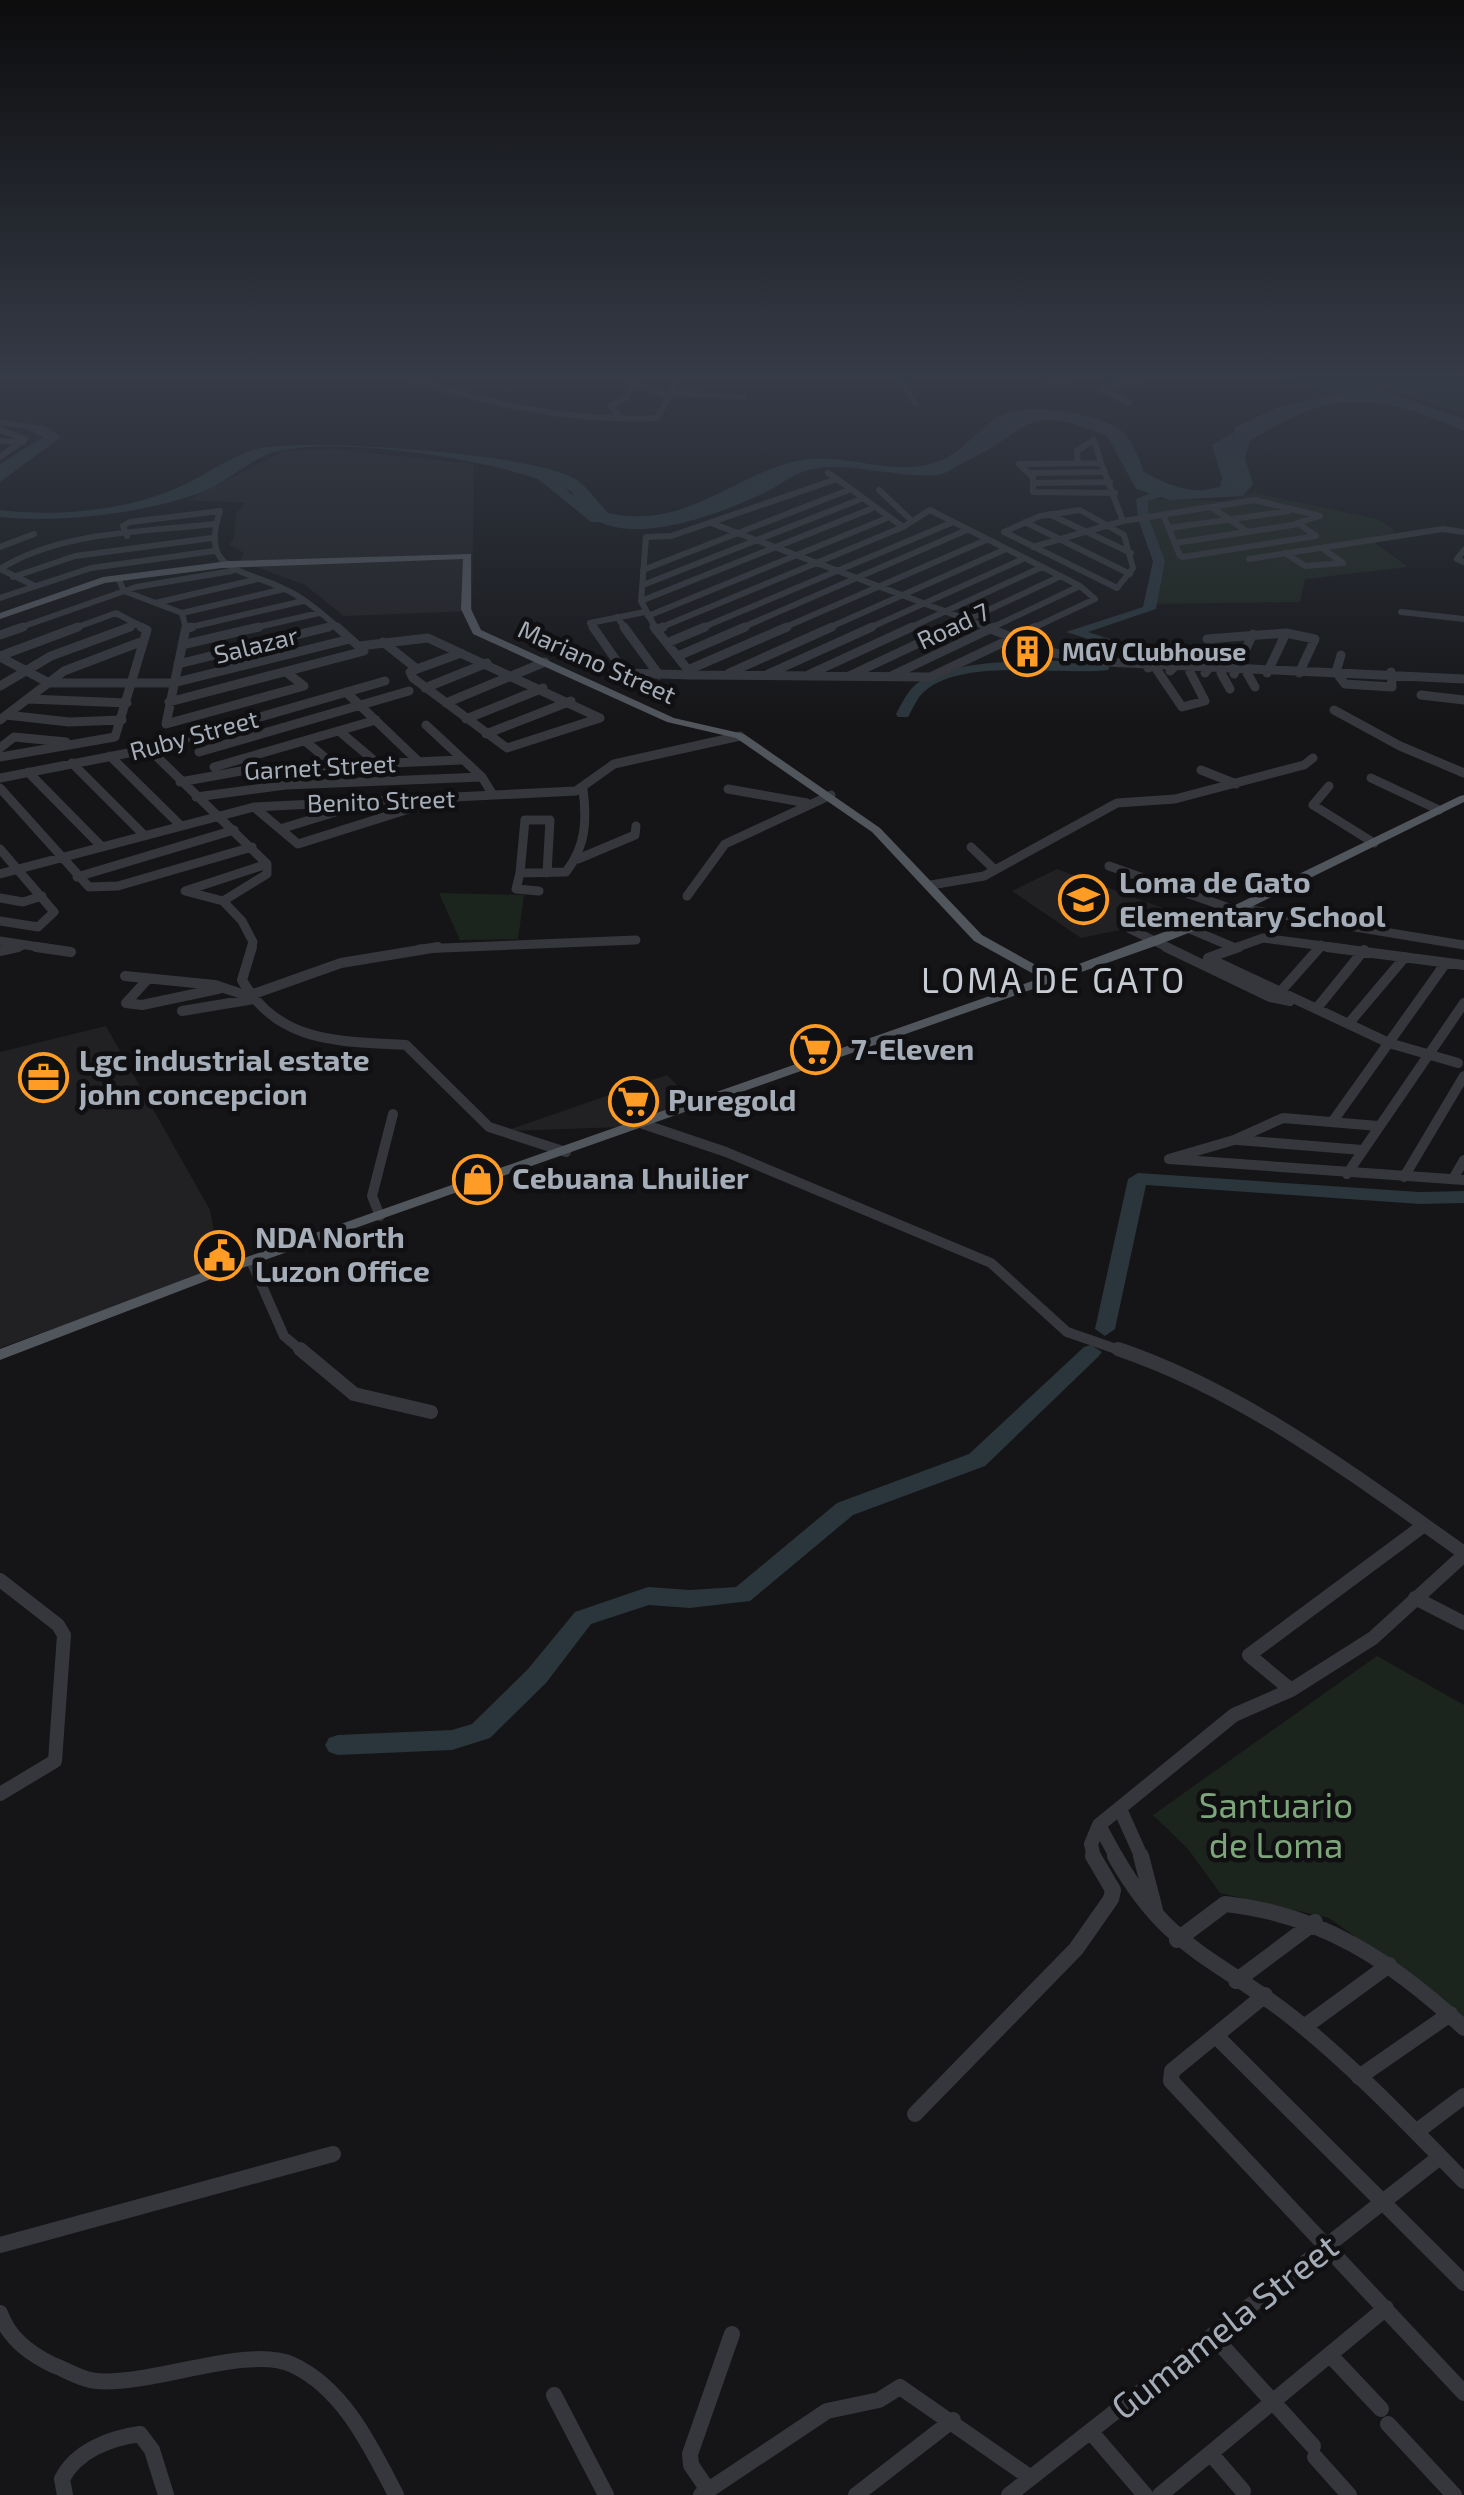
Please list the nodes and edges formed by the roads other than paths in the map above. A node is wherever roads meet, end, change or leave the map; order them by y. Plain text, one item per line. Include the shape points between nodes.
1 (795, 490) edge
2 (845, 490) edge
3 (853, 490) edge
4 (879, 490) dead end
5 (1032, 490) edge
6 (1099, 493) junction
7 (1115, 493) joint
8 (861, 499) junction
9 (1211, 506) junction
10 (872, 509) junction
11 (1299, 510) junction
12 (1049, 514) junction
13 (1163, 514) junction
14 (1094, 516) junction
15 (885, 519) junction
16 (1230, 519) junction
17 (1123, 520) junction
18 (912, 521) junction
19 (951, 522) junction
20 (1025, 522) junction
21 (710, 523) junction
22 (214, 524) junction
23 (1111, 524) junction
24 (1299, 524) junction
25 (903, 526) junction
26 (699, 527) junction
27 (1169, 528) junction
28 (967, 530) junction
29 (1085, 531) junction
30 (1248, 532) junction
31 (1464, 532) edge
32 (737, 533) junction
33 (0, 534) edge
34 (34, 534) dead end
35 (127, 536) junction
36 (671, 536) junction
37 (212, 538) junction
38 (22, 539) junction
39 (1060, 539) junction
40 (756, 540) junction
41 (986, 540) junction
42 (1174, 542) junction
43 (1267, 545) junction
44 (703, 546) junction
45 (0, 547) edge
46 (1033, 547) junction
47 (775, 548) junction
48 (1322, 548) junction
49 (1004, 550) junction
50 (1464, 550) edge
51 (214, 552) junction
52 (1131, 553) junction
53 (1282, 554) junction
54 (796, 556) junction
55 (674, 558) junction
56 (1024, 558) junction
57 (1249, 559) dead end
58 (1464, 562) edge
59 (817, 563) junction
60 (226, 566) junction
61 (1042, 568) junction
62 (643, 570) junction
63 (838, 571) junction
64 (1130, 574) junction
65 (13, 576) junction
66 (1061, 576) junction
67 (118, 578) junction
68 (858, 579) junction
69 (258, 580) junction
70 (35, 586) junction
71 (643, 586) junction
72 (1080, 586) junction
73 (880, 587) junction
74 (284, 589) junction
75 (124, 591) junction
76 (901, 594) junction
77 (0, 598) edge
78 (303, 601) junction
79 (642, 601) junction
80 (923, 603) junction
81 (154, 604) junction
82 (946, 611) junction
83 (1401, 612) dead end
84 (318, 613) junction
85 (182, 614) junction
86 (647, 614) junction
87 (0, 616) edge
88 (617, 617) junction
89 (966, 619) junction
90 (1464, 620) edge
91 (138, 624) junction
92 (334, 626) junction
93 (187, 628) junction
94 (990, 628) junction
95 (656, 630) junction
96 (1253, 634) junction
97 (1286, 634) junction
98 (0, 635) edge
99 (350, 638) junction
100 (1012, 638) junction
101 (143, 641) junction
102 (383, 642) junction
103 (667, 643) junction
104 (182, 645) junction
105 (1246, 648) junction
106 (362, 649) junction
107 (461, 653) junction
108 (1341, 654) dead end
109 (1218, 655) junction
110 (678, 656) junction
111 (0, 657) edge
112 (1241, 660) junction
113 (545, 662) junction
114 (487, 663) junction
115 (178, 664) junction
116 (416, 669) junction
117 (1152, 669) junction
118 (22, 670) junction
119 (286, 672) junction
120 (1190, 672) junction
121 (1302, 672) junction
122 (1336, 672) junction
123 (1391, 672) junction
124 (690, 673) junction
125 (1205, 673) junction
126 (1221, 673) junction
127 (1272, 673) junction
128 (1234, 674) junction
129 (1247, 674) junction
130 (514, 675) junction
131 (659, 675) junction
132 (724, 675) junction
133 (764, 676) junction
134 (804, 677) junction
135 (845, 678) junction
136 (885, 679) junction
137 (1464, 679) edge
138 (385, 681) dead end
139 (49, 682) junction
140 (173, 683) junction
141 (133, 684) junction
142 (1311, 684) dead end
143 (0, 686) edge
144 (1283, 686) dead end
145 (1255, 687) dead end
146 (425, 688) junction
147 (544, 688) junction
148 (1230, 689) dead end
149 (346, 692) junction
150 (409, 692) dead end
151 (1421, 695) dead end
152 (29, 699) junction
153 (1464, 700) edge
154 (570, 701) junction
155 (169, 702) junction
156 (127, 703) junction
157 (446, 703) junction
158 (361, 706) junction
159 (1334, 710) dead end
160 (3, 718) edge
161 (466, 719) junction
162 (122, 720) junction
163 (376, 720) junction
164 (426, 725) dead end
165 (339, 731) junction
166 (486, 734) junction
167 (740, 736) junction
168 (183, 739) junction
169 (305, 741) junction
170 (80, 743) junction
171 (0, 748) edge
172 (149, 749) junction
173 (199, 752) junction
174 (110, 756) junction
175 (0, 757) edge
176 (1313, 758) dead end
177 (461, 760) junction
178 (418, 761) junction
179 (72, 764) junction
180 (378, 764) junction
181 (334, 765) junction
182 (216, 770) junction
183 (1201, 770) dead end
184 (28, 772) junction
185 (1464, 773) edge
186 (482, 777) junction
187 (0, 778) edge
188 (1371, 778) dead end
189 (180, 782) junction
190 (1236, 784) junction
191 (1329, 786) dead end
192 (0, 788) edge
193 (583, 789) junction
194 (728, 789) dead end
195 (493, 795) junction
196 (831, 795) junction
197 (196, 798) junction
198 (443, 798) junction
199 (1464, 798) edge
200 (370, 801) junction
201 (808, 803) junction
202 (254, 807) junction
203 (1439, 810) junction
204 (217, 814) junction
205 (180, 824) junction
206 (636, 826) dead end
207 (280, 829) junction
208 (234, 830) junction
209 (143, 834) junction
210 (1374, 843) junction
211 (101, 846) junction
212 (252, 847) junction
213 (971, 847) dead end
214 (0, 850) edge
215 (61, 858) junction
216 (578, 859) junction
217 (267, 864) junction
218 (1109, 866) dead end
219 (995, 870) junction
220 (18, 871) junction
221 (520, 873) junction
222 (546, 873) junction
223 (0, 874) edge
224 (77, 876) junction
225 (931, 886) junction
226 (539, 891) dead end
227 (42, 896) junction
228 (687, 896) dead end
229 (0, 898) edge
230 (222, 901) junction
231 (1237, 909) junction
232 (0, 921) edge
233 (1190, 928) junction
234 (1130, 929) dead end
235 (636, 940) dead end
236 (0, 941) edge
237 (1154, 942) junction
238 (26, 945) junction
239 (1321, 945) junction
240 (1464, 945) edge
241 (1233, 947) junction
242 (1364, 950) junction
243 (0, 952) edge
244 (71, 952) dead end
245 (1405, 957) junction
246 (1445, 964) junction
247 (1464, 965) edge
248 (125, 976) dead end
249 (1051, 978) junction
250 (147, 980) junction
251 (227, 988) junction
252 (1281, 991) junction
253 (251, 998) junction
254 (1299, 1000) junction
255 (1464, 1003) edge
256 (1317, 1008) junction
257 (182, 1012) dead end
258 (1350, 1022) junction
259 (1389, 1043) junction
260 (1429, 1056) junction
261 (1462, 1069) edge
262 (394, 1114) dead end
263 (1333, 1121) junction
264 (643, 1124) junction
265 (1378, 1126) junction
266 (1234, 1140) junction
267 (1362, 1150) junction
268 (566, 1152) junction
269 (1464, 1160) edge
270 (1347, 1174) junction
271 (1404, 1177) junction
272 (1459, 1179) edge
273 (380, 1216) junction
274 (251, 1261) junction
275 (0, 1355) edge
276 (430, 1412) dead end
277 (1423, 1526) junction
278 (1464, 1554) edge
279 (0, 1580) edge
280 (1414, 1598) junction
281 (1464, 1623) edge
282 (1291, 1690) junction
283 (0, 1794) edge
284 (1120, 1808) junction
285 (1099, 1825) junction
286 (1157, 1919) junction
287 (1314, 1922) junction
288 (1178, 1940) junction
289 (1389, 1965) junction
290 (1236, 1981) junction
291 (1265, 1995) junction
292 (1450, 2014) junction
293 (1304, 2027) junction
294 (1464, 2028) edge
295 (1216, 2036) junction
296 (1359, 2077) junction
297 (1464, 2096) edge
298 (915, 2114) dead end
299 (1416, 2132) junction
300 (333, 2154) dead end
301 (1440, 2157) junction
302 (1464, 2181) edge
303 (1385, 2202) junction
304 (0, 2245) edge
305 (1328, 2246) junction
306 (1464, 2283) edge
307 (1386, 2308) junction
308 (0, 2313) edge
309 (732, 2334) dead end
310 (1213, 2336) junction
311 (1330, 2355) junction
312 (1464, 2393) edge
313 (554, 2395) dead end
314 (1273, 2403) junction
315 (954, 2420) junction
316 (1091, 2432) junction
317 (1210, 2454) junction
318 (1031, 2478) junction
319 (1243, 2491) dead end
320 (704, 2493) edge
321 (65, 2495) edge
322 (166, 2495) edge
323 (396, 2495) edge
324 (606, 2495) edge
325 (856, 2495) edge
326 (1009, 2495) edge
327 (1145, 2495) edge
328 (1160, 2495) edge
329 (1348, 2495) edge
330 (1454, 2495) edge

1 - 21 street
2 - 32 street
3 - 8 street
4 - 18 street
5 - 6 street
6 - 7 street
6 - 14 street
7 - 17 street
8 - 10 street
8 - 40 street
9 - 11 street via 1254,500
9 - 13 street
9 - 16 street
10 - 15 street
10 - 47 street
11 - 16 street
11 - 24 street via 1320,516 1294,521
12 - 14 street via 1080,510
12 - 20 street
12 - 29 street
13 - 17 street
13 - 27 street
14 - 23 street
15 - 25 street
15 - 54 street
16 - 27 street
16 - 30 street
17 - 23 street
18 - 19 street via 930,510
18 - 25 street
19 - 28 street
19 - 63 street
20 - 39 street
20 - 46 street via 1004,532
21 - 26 street
21 - 32 street
22 - 35 street
22 - 35 street via 220,512 124,524
22 - 37 street
23 - 29 street
23 - 52 street
24 - 30 street
24 - 43 street via 1316,536
25 - 59 street
26 - 36 street
26 - 44 street
27 - 42 street
28 - 41 street
28 - 68 street
29 - 39 street
29 - 52 street
30 - 42 street
30 - 43 street
31 - 48 street via 1443,529
32 - 40 street
32 - 44 street
33 - 38 street
34 - 38 street
35 - 65 street via 59,546 0,569
36 - 55 street
36 - 62 street via 646,537
37 - 51 street
37 - 65 street via 75,556
38 - 45 street
39 - 46 street
39 - 64 street
40 - 47 street
40 - 71 street
41 - 49 street
41 - 73 street
42 - 43 street via 1183,557
43 - 53 street
44 - 55 street
46 - 64 street via 1117,588
47 - 54 street
47 - 79 street
48 - 53 street
48 - 53 street via 1343,563 1305,566
49 - 56 street
49 - 76 street
50 - 58 street via 1457,558
51 - 60 street
51 - 70 street via 91,568
52 - 64 street
53 - 57 street
54 - 59 street
54 - 86 street
55 - 62 street
56 - 61 street
56 - 80 street
59 - 63 street
59 - 95 street
60 - 67 main road
60 - 69 street
60 - 75 street
60 - 113 main road, Mariano Street via 468,556 471,626
61 - 66 street
61 - 82 street
62 - 71 street
63 - 68 street
63 - 103 street
65 - 70 street
66 - 72 street
66 - 89 street, Road 7
67 - 75 street
67 - 87 main road
68 - 73 street
68 - 110 street
69 - 74 street
69 - 81 street
70 - 77 street
71 - 79 street
72 - 94 street
72 - 100 street via 1094,598
73 - 76 street
73 - 124 street
74 - 78 street
74 - 85 street
75 - 81 street
75 - 98 street
76 - 80 street
76 - 132 street
78 - 84 street
78 - 93 street
79 - 86 street
80 - 82 street
80 - 133 street
81 - 85 street
82 - 89 street
82 - 134 street
83 - 90 street
84 - 92 street
84 - 104 street
85 - 93 street
86 - 88 street
86 - 95 street
88 - 131 street
88 - 131 street via 590,623 624,673
89 - 94 street
89 - 135 street, Road 7
91 - 101 street via 147,630
91 - 111 street via 116,613
91 - 118 street
92 - 99 street
92 - 115 street, Salazar
93 - 104 street
94 - 100 street
94 - 136 street
95 - 103 street
96 - 97 street
96 - 105 street
96 - 109 street via 1206,639
97 - 121 street via 1315,639
97 - 127 street
99 - 106 street
99 - 140 street
100 - 117 street
100 - 136 street via 930,677
101 - 139 street
101 - 141 street
102 - 106 street
102 - 107 street via 423,637
102 - 116 street
103 - 110 street
104 - 115 street
105 - 109 street
105 - 112 street
106 - 119 street
107 - 114 street
107 - 116 street
108 - 122 street
109 - 112 street
109 - 125 street
110 - 124 street
111 - 118 street
112 - 128 street
113 - 130 street
113 - 167 main road, Mariano Street via 671,720
114 - 130 street
114 - 146 street
115 - 140 street
116 - 146 street via 410,672
117 - 120 street
117 - 120 street via 1184,708 1205,701
118 - 139 street
118 - 143 street
119 - 155 street
119 - 155 street via 304,686 166,724
120 - 125 street
121 - 122 street
121 - 127 street
121 - 142 street
122 - 123 street
122 - 123 street via 1348,685 1390,688
123 - 137 street
124 - 131 street
124 - 132 street
125 - 126 street
126 - 128 street
126 - 148 street
127 - 129 street
127 - 144 street
128 - 129 street
129 - 145 street
130 - 147 street
130 - 157 street
132 - 133 street
133 - 134 street
134 - 135 street
135 - 136 street
138 - 149 street, Ruby Street
139 - 141 street
139 - 152 street
140 - 141 street
140 - 155 street
141 - 156 street
146 - 157 street
147 - 154 street
147 - 161 street
149 - 158 street
149 - 168 street, Ruby Street
150 - 158 street
151 - 153 street
152 - 156 street
152 - 160 street
154 - 166 street
154 - 166 street via 600,718 515,749
156 - 162 street
157 - 161 street
158 - 163 street
158 - 173 street
159 - 185 street
160 - 162 street
161 - 166 street
162 - 170 street via 115,737
163 - 165 street
163 - 178 street
164 - 177 street
165 - 169 street
165 - 180 street
167 - 193 street via 601,768
167 - 196 main road, Mariano Street
168 - 172 street, Ruby Street
168 - 173 street
169 - 181 street
169 - 182 street
170 - 171 street via 14,737
170 - 175 street
172 - 174 street, Ruby Street
172 - 189 street
173 - 182 street
174 - 179 street, Ruby Street
174 - 205 street
176 - 190 street
177 - 178 street, Garnet Street
177 - 186 street
178 - 180 street, Garnet Street
179 - 184 street, Ruby Street
179 - 209 street
180 - 181 street, Garnet Street
181 - 182 street, Garnet Street
182 - 189 street, Garnet Street
183 - 190 street
184 - 187 street, Ruby Street
184 - 211 street
186 - 195 street
186 - 197 street via 286,785
188 - 203 street
189 - 197 street
190 - 219 street via 1175,799 1117,803
191 - 210 street via 1313,805
192 - 215 street
193 - 195 street, Benito Street
193 - 216 street via 588,826
194 - 201 street
195 - 198 street, Benito Street
196 - 201 street
196 - 225 main road, Mariano Street via 898,849
197 - 204 street
198 - 200 street, Benito Street
198 - 207 street via 298,844
199 - 203 main road
200 - 202 street, Benito Street
200 - 207 street
201 - 228 street via 725,844
202 - 204 street, Benito Street
202 - 207 street
203 - 210 main road
204 - 205 street, Benito Street
204 - 208 street
205 - 209 street, Benito Street
206 - 216 street via 635,836
208 - 212 street
208 - 224 street
209 - 211 street, Benito Street
210 - 231 main road
211 - 215 street, Benito Street
212 - 217 street
212 - 224 street via 118,886 89,887
213 - 219 street
214 - 220 street
215 - 220 street, Benito Street
215 - 224 street
216 - 222 street via 566,872
217 - 230 street via 266,874
217 - 230 street via 184,891
218 - 231 street
219 - 225 street
220 - 223 street, Benito Street
220 - 227 street
221 - 222 street
221 - 222 street via 525,820 550,820
221 - 226 street via 516,889
225 - 249 main road, Mariano Street via 978,938
227 - 229 street via 24,902
227 - 232 street via 54,912 38,927
230 - 253 street via 253,942 242,980
231 - 233 main road
231 - 240 street
233 - 237 main road
233 - 241 street
234 - 237 street
235 - 253 street via 452,944 297,975
236 - 238 street
237 - 249 main road
237 - 254 street via 1270,997
238 - 243 street
238 - 244 street
239 - 241 street via 1263,938
239 - 242 street
239 - 252 street
241 - 252 street via 1208,958
242 - 245 street
242 - 256 street
245 - 246 street
245 - 258 street
246 - 247 street
246 - 259 street
248 - 250 street
249 - 264 main road
250 - 251 street
250 - 251 street via 126,1003
251 - 253 street
252 - 254 street
253 - 257 street
253 - 268 street via 320,1038 406,1046 500,1134
254 - 256 street
255 - 260 street
256 - 258 street
258 - 259 street
259 - 260 street
259 - 263 street
260 - 261 street
260 - 265 street
261 - 271 street
262 - 273 street via 372,1196
263 - 265 street
263 - 266 street via 1283,1118
264 - 268 main road
264 - 277 street via 992,1263 1066,1332 1177,1369 1324,1454
265 - 267 street
266 - 267 street
266 - 270 street via 1170,1159
267 - 270 street
268 - 273 main road
269 - 272 street
270 - 271 street
271 - 272 street
273 - 274 main road
274 - 275 main road
274 - 276 street via 284,1336 354,1394
277 - 278 street
277 - 282 street via 1249,1654
278 - 280 street
279 - 283 street via 64,1635 55,1761
280 - 281 street
280 - 282 street via 1373,1638
282 - 284 street via 1234,1715
284 - 285 street
284 - 286 street via 1143,1860
285 - 286 street
285 - 298 street via 1088,1850 1113,1890 1111,1900 1076,1949
286 - 288 street
287 - 288 street via 1224,1904
287 - 289 street
287 - 290 street
288 - 290 street
289 - 292 street
289 - 293 street
290 - 291 street
291 - 293 street
291 - 295 street
292 - 294 street
292 - 296 street
293 - 296 street
295 - 303 street
295 - 305 street via 1172,2071 1171,2081
296 - 299 street
297 - 299 street
299 - 301 street
300 - 304 street
301 - 302 street
301 - 303 street, Gumamela Street
303 - 305 street, Gumamela Street
303 - 306 street
305 - 307 street
305 - 310 street, Gumamela Street
307 - 311 street
307 - 312 street
308 - 323 street via 5,2328 36,2357 91,2381 128,2382 266,2356 290,2359 318,2380 366,2438
309 - 320 street via 690,2454
310 - 314 street
310 - 316 street, Gumamela Street
311 - 314 street
311 - 330 street
313 - 324 street
314 - 317 street
314 - 329 street
315 - 318 street
315 - 320 street via 904,2387 827,2411
315 - 325 street
316 - 318 street, Gumamela Street
316 - 327 street
317 - 319 street
317 - 328 street
318 - 326 street, Gumamela Street
321 - 322 street via 62,2479 70,2464 123,2434 140,2434 152,2450

